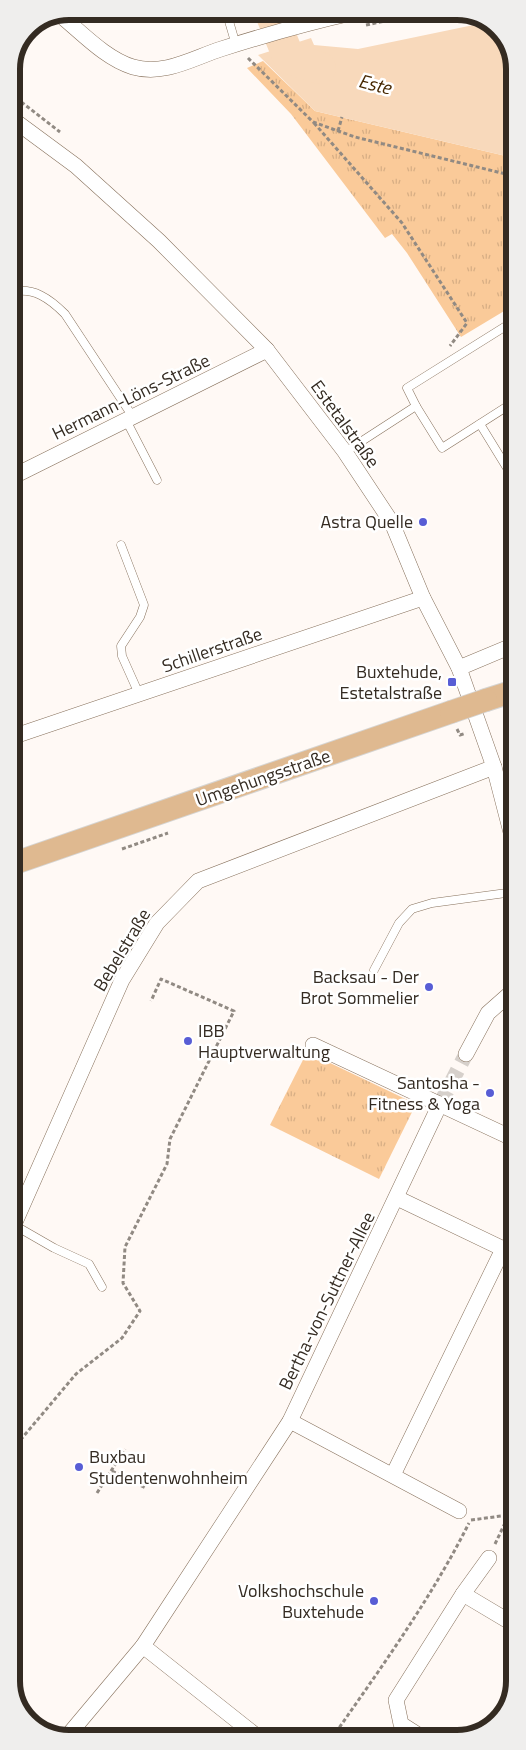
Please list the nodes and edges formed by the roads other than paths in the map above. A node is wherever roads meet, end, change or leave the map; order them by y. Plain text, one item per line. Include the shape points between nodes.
1 (67, 20) edge
2 (229, 20) edge
3 (312, 20) edge
4 (236, 45) junction
5 (20, 125) edge
6 (20, 290) edge
7 (506, 326) edge
8 (267, 350) junction
9 (416, 406) junction
10 (506, 407) edge
11 (129, 419) junction
12 (480, 424) junction
13 (345, 452) junction
14 (506, 466) edge
15 (20, 473) edge
16 (157, 480) dead end
17 (121, 545) dead end
18 (424, 598) junction
19 (506, 648) edge
20 (460, 668) junction
21 (139, 694) junction
22 (506, 694) edge
23 (20, 734) edge
24 (494, 767) junction
25 (506, 813) edge
26 (20, 861) edge
27 (506, 893) edge
28 (374, 970) dead end
29 (506, 997) edge
30 (313, 1045) dead end
31 (466, 1054) tunnel mouth
32 (440, 1104) junction
33 (506, 1135) edge
34 (398, 1198) junction
35 (20, 1211) edge
36 (20, 1231) edge
37 (506, 1251) edge
38 (506, 1258) edge
39 (102, 1287) dead end
40 (290, 1421) junction
41 (393, 1475) junction
42 (459, 1511) dead end
43 (489, 1558) road end
44 (463, 1594) junction
45 (506, 1620) edge
46 (143, 1646) junction
47 (73, 1730) edge
48 (249, 1730) edge
49 (410, 1730) edge

1 - 4 street via 116,60 134,68 154,70 173,66
2 - 4 lane
3 - 4 street
5 - 8 street, Estetalstraße via 76,166 159,241
6 - 11 lane via 36,293 65,314
7 - 9 lane via 407,388
8 - 11 street, Hermann-Löns-Straße
8 - 13 street, Estetalstraße
9 - 12 lane via 442,448
9 - 13 lane
10 - 12 lane
11 - 15 street, Hermann-Löns-Straße
11 - 16 lane
12 - 14 lane
13 - 18 street, Estetalstraße via 392,523
17 - 21 lane via 144,605 121,646 122,656
18 - 20 street, Estetalstraße
18 - 21 street, Schillerstraße
19 - 20 street
20 - 24 street, Estetalstraße
21 - 23 street, Schillerstraße
22 - 26 main road, Umgehungsstraße, bridge
24 - 25 street, Estetalstraße
24 - 35 street, Bebelstraße via 198,881 158,923 122,980
27 - 28 lane via 432,903 412,909 399,923
29 - 31 street via 488,1013
30 - 32 street
32 - 33 street
32 - 34 street, Bertha-von-Suttner-Allee
34 - 37 street
34 - 40 street, Bertha-von-Suttner-Allee
36 - 39 lane via 89,1264
38 - 41 street
40 - 41 street
40 - 46 street, Bertha-von-Suttner-Allee
41 - 42 street
43 - 44 street
44 - 45 street
44 - 49 street via 396,1700 401,1724
46 - 47 street, Bertha-von-Suttner-Allee
46 - 48 street

